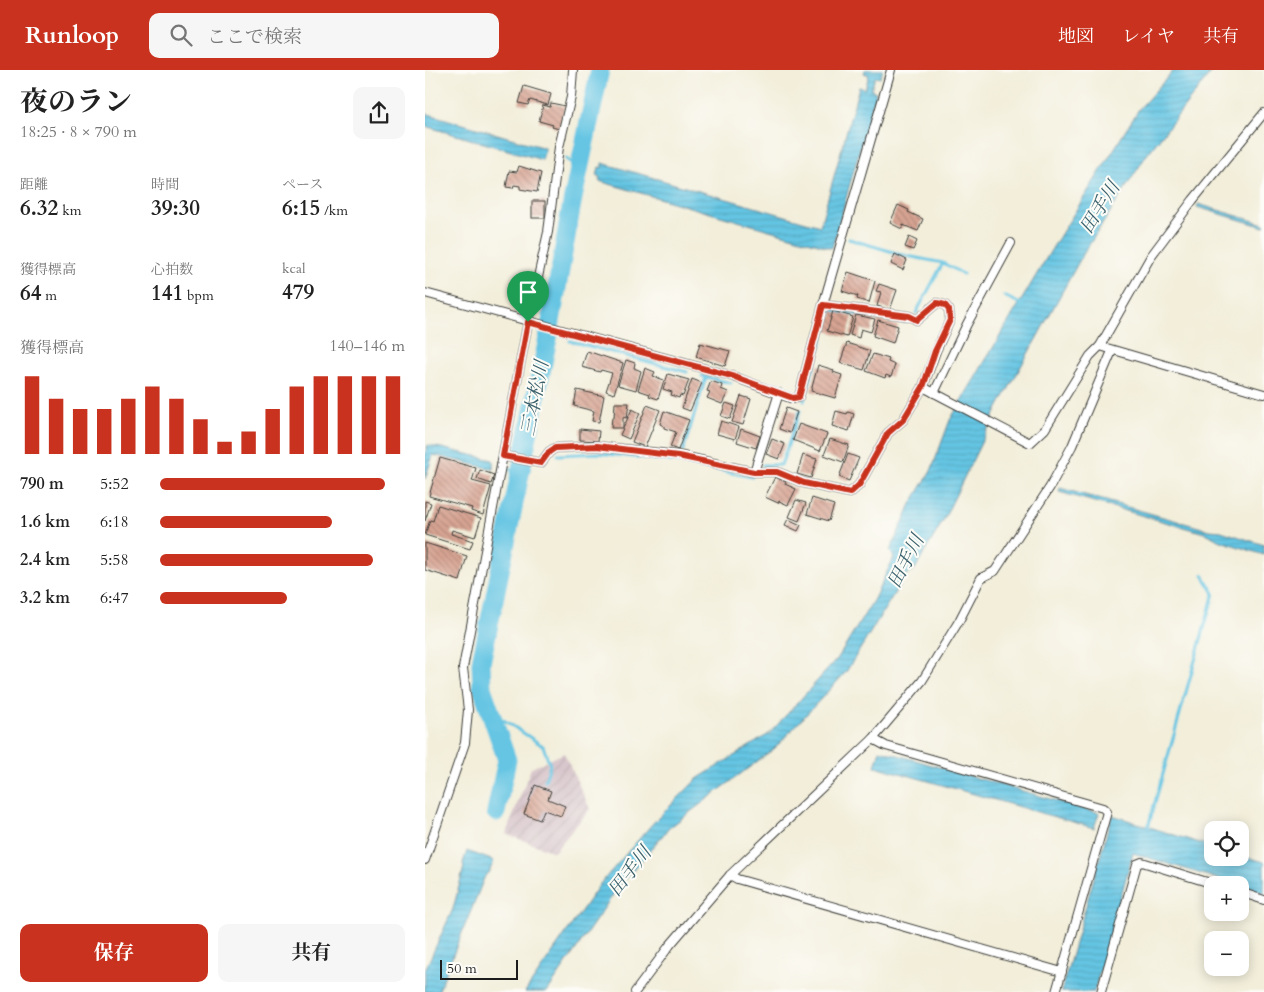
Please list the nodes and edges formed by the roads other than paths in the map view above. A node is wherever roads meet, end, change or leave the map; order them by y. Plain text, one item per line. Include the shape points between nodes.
1 (573, 70) edge
2 (891, 70) edge
3 (1264, 112) edge
4 (1011, 243) dead end
5 (425, 293) edge
6 (823, 305) junction
7 (530, 322) junction
8 (1100, 346) junction
9 (1112, 350) junction
10 (923, 387) junction
11 (779, 393) junction
12 (937, 394) junction
13 (1264, 394) edge
14 (503, 456) junction
15 (754, 472) junction
16 (873, 740) junction
17 (425, 860) edge
18 (730, 875) junction
19 (1204, 881) edge
20 (1249, 895) edge
21 (1264, 900) edge
22 (1062, 972) junction
23 (635, 992) edge
24 (1056, 992) edge
25 (1101, 992) edge

1 - 7 street via 548,232
2 - 6 street
3 - 8 street via 1151,256
4 - 12 street via 967,324
5 - 7 street
6 - 10 street via 909,316 917,320 937,303 945,305 950,320
6 - 11 street via 799,397
7 - 11 street via 732,376
7 - 14 street
8 - 9 street
8 - 12 street via 1090,356 1045,429 1029,443
9 - 13 street
9 - 16 street via 1072,446 1050,487 995,571 981,578 923,681
10 - 12 street
10 - 15 street via 903,420 888,433 859,485 850,493 804,483 777,472
11 - 15 street
14 - 15 street via 541,463 555,448 597,446 678,456
14 - 17 street via 463,668 468,710 465,743
16 - 18 street
16 - 22 street via 1103,808 1107,812
18 - 22 street via 737,880
18 - 23 street via 670,944
19 - 25 street via 1142,862 1137,864
20 - 21 street
22 - 24 street

